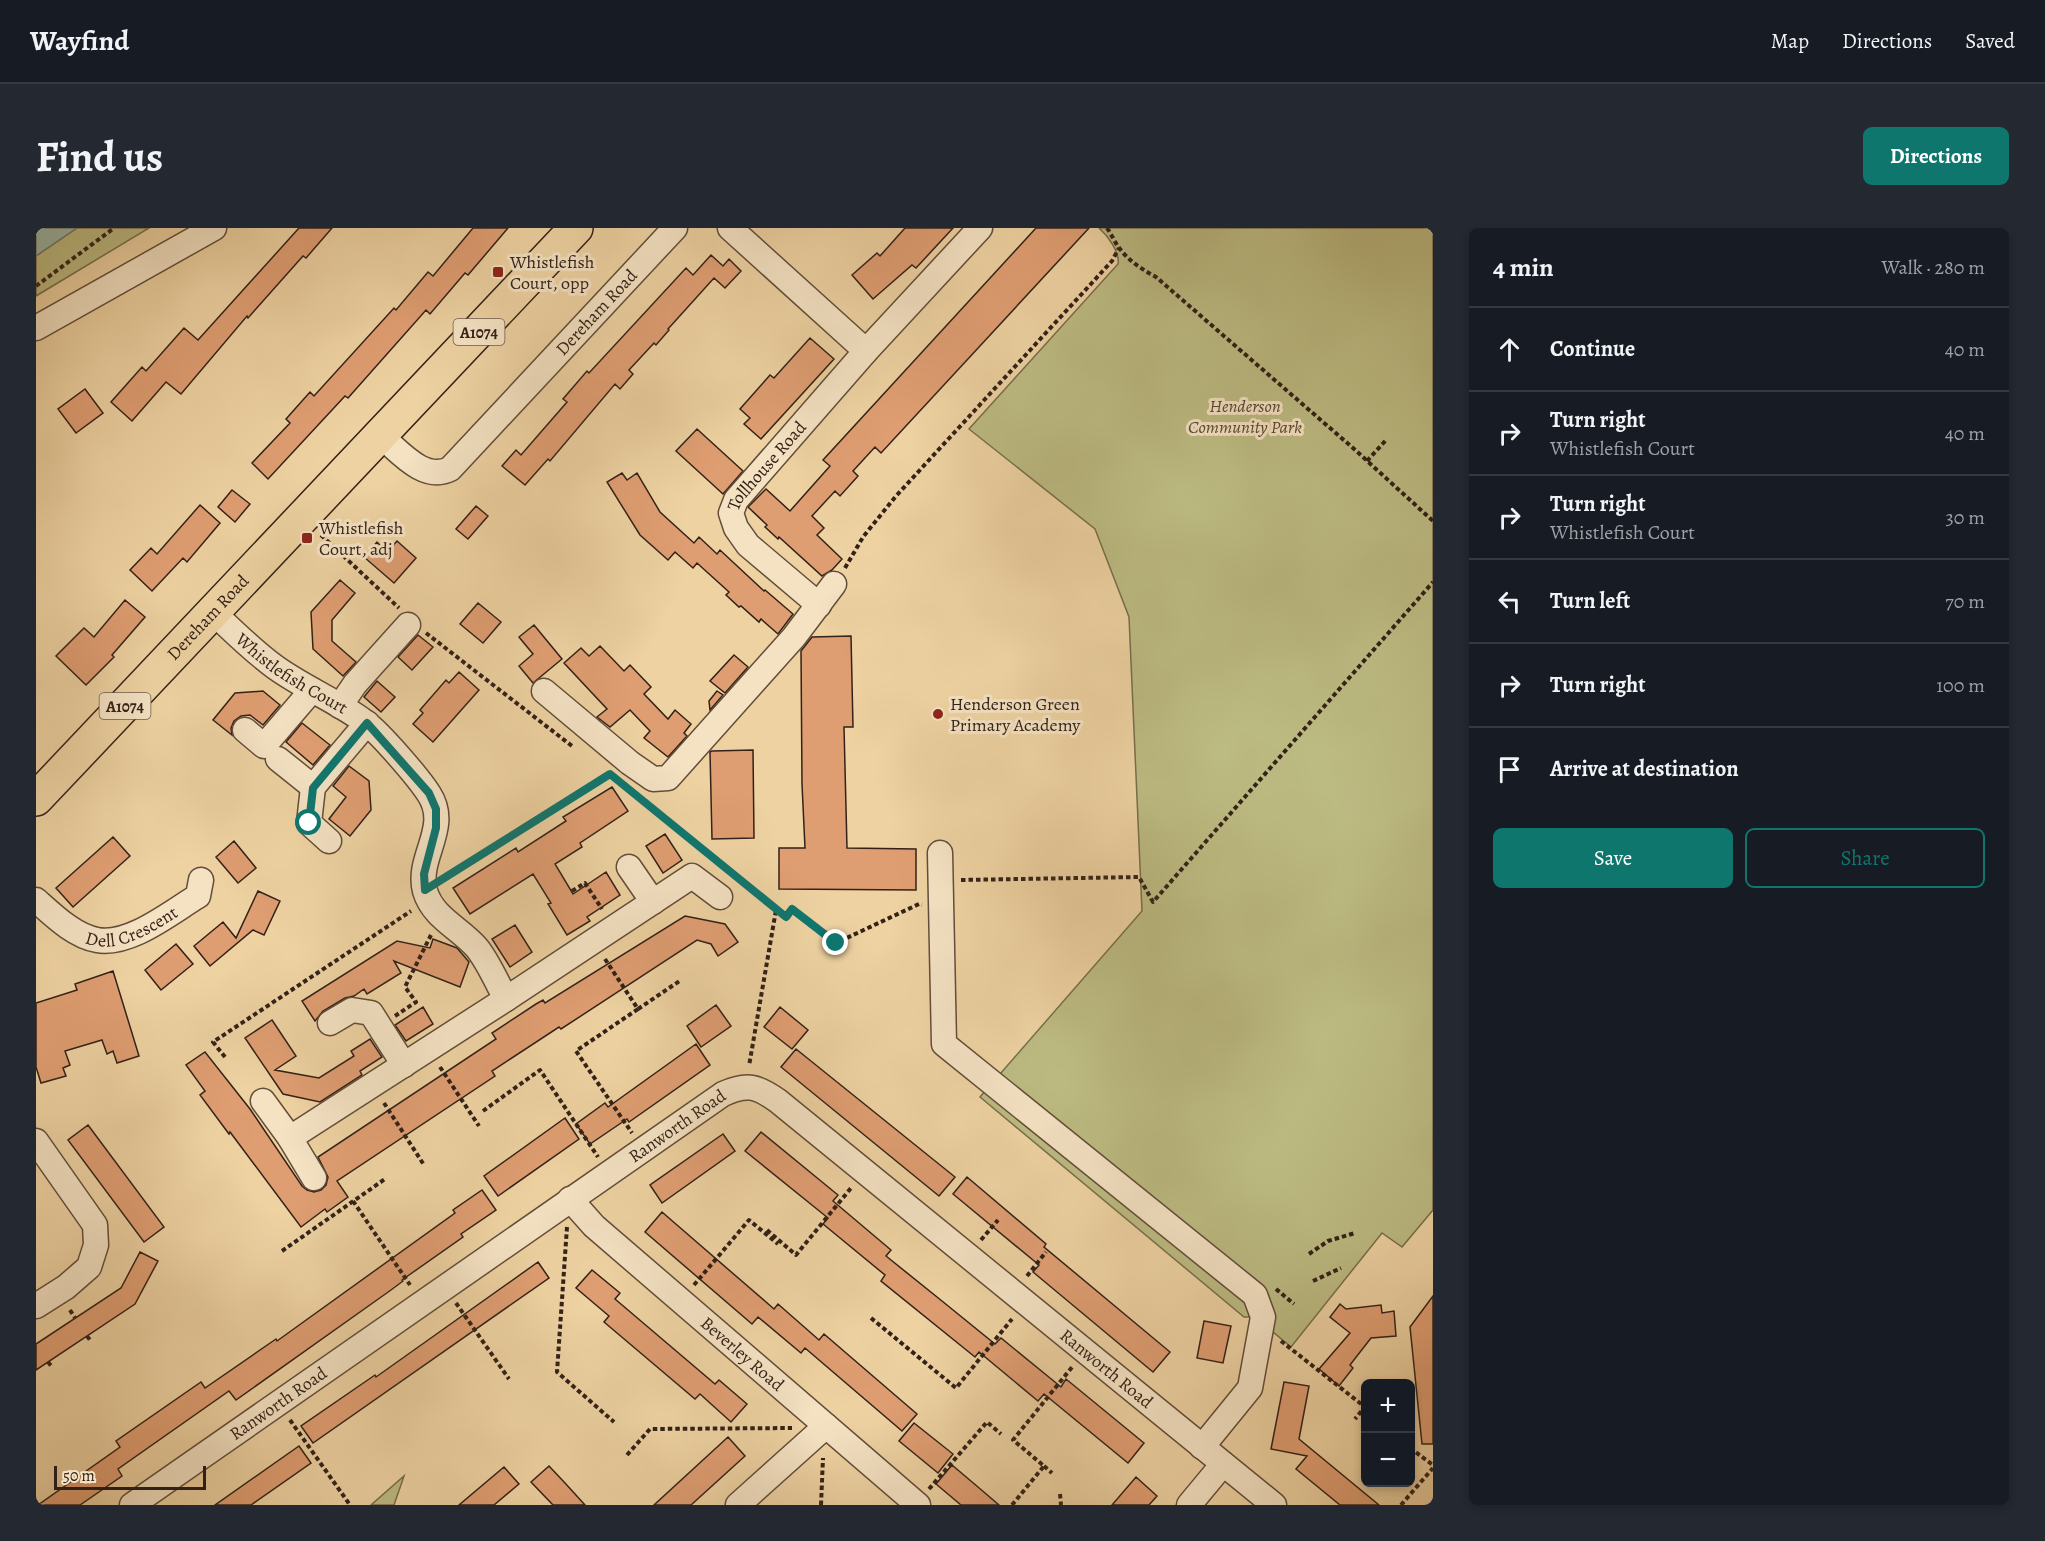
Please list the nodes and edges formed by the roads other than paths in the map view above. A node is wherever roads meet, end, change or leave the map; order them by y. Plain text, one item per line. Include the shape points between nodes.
1 (214, 228) edge
2 (576, 228) edge
3 (675, 228) edge
4 (730, 228) edge
5 (980, 228) edge
6 (36, 328) edge
7 (866, 351) junction
8 (381, 436) junction
9 (834, 584) road end
10 (819, 605) junction
11 (214, 613) junction
12 (410, 621) road end
13 (312, 690) junction
14 (544, 691) dead end
15 (339, 706) junction
16 (367, 723) junction
17 (245, 730) dead end
18 (278, 759) dead end
19 (313, 788) junction
20 (36, 799) edge
21 (329, 841) dead end
22 (939, 853) dead end
23 (629, 867) dead end
24 (204, 892) dead end
25 (720, 897) dead end
26 (36, 900) edge
27 (653, 902) junction
28 (507, 999) junction
29 (330, 1023) dead end
30 (404, 1065) junction
31 (263, 1101) dead end
32 (290, 1138) junction
33 (36, 1141) edge
34 (314, 1178) dead end
35 (570, 1199) junction
36 (36, 1306) edge
37 (826, 1426) junction
38 (1202, 1447) junction
39 (1223, 1464) junction
40 (923, 1499) edge
41 (132, 1505) edge
42 (738, 1505) edge
43 (1189, 1505) edge
44 (1274, 1505) edge

1 - 6 street
2 - 8 highway, Dereham Road / A1074
3 - 8 street, Dereham Road via 450,469 432,474 418,468
4 - 7 street
5 - 7 street, Tollhouse Road
7 - 10 street, Tollhouse Road via 736,500 731,513 748,545
8 - 11 highway, Dereham Road / A1074
9 - 10 street
10 - 14 street via 668,778 653,779 630,763
11 - 13 street, Whistlefish Court via 249,647
11 - 20 highway, Dereham Road / A1074
12 - 15 street
13 - 15 street, Whistlefish Court
13 - 17 street via 264,746
15 - 16 street, Whistlefish Court
16 - 19 street
16 - 28 street, Whistlefish Court via 429,793 436,809 436,828 424,874 432,902 477,948
18 - 19 street
19 - 21 street via 309,823
22 - 38 street via 944,1044 1255,1295 1263,1317 1250,1388
23 - 27 street
24 - 26 street, Dell Crescent via 136,933 117,940 97,940 80,934
25 - 27 street via 692,876
27 - 28 street
28 - 30 street
29 - 30 street via 352,1010 371,1013
30 - 32 street
31 - 32 street
32 - 34 street
33 - 36 street via 95,1225 96,1245 89,1267
35 - 37 street, Beverley Road via 594,1226
35 - 38 street, Ranworth Road via 723,1094 740,1087 754,1087 778,1101
35 - 41 street, Ranworth Road
37 - 40 street, Beverley Road
37 - 42 street
38 - 39 street
39 - 43 street
39 - 44 street

